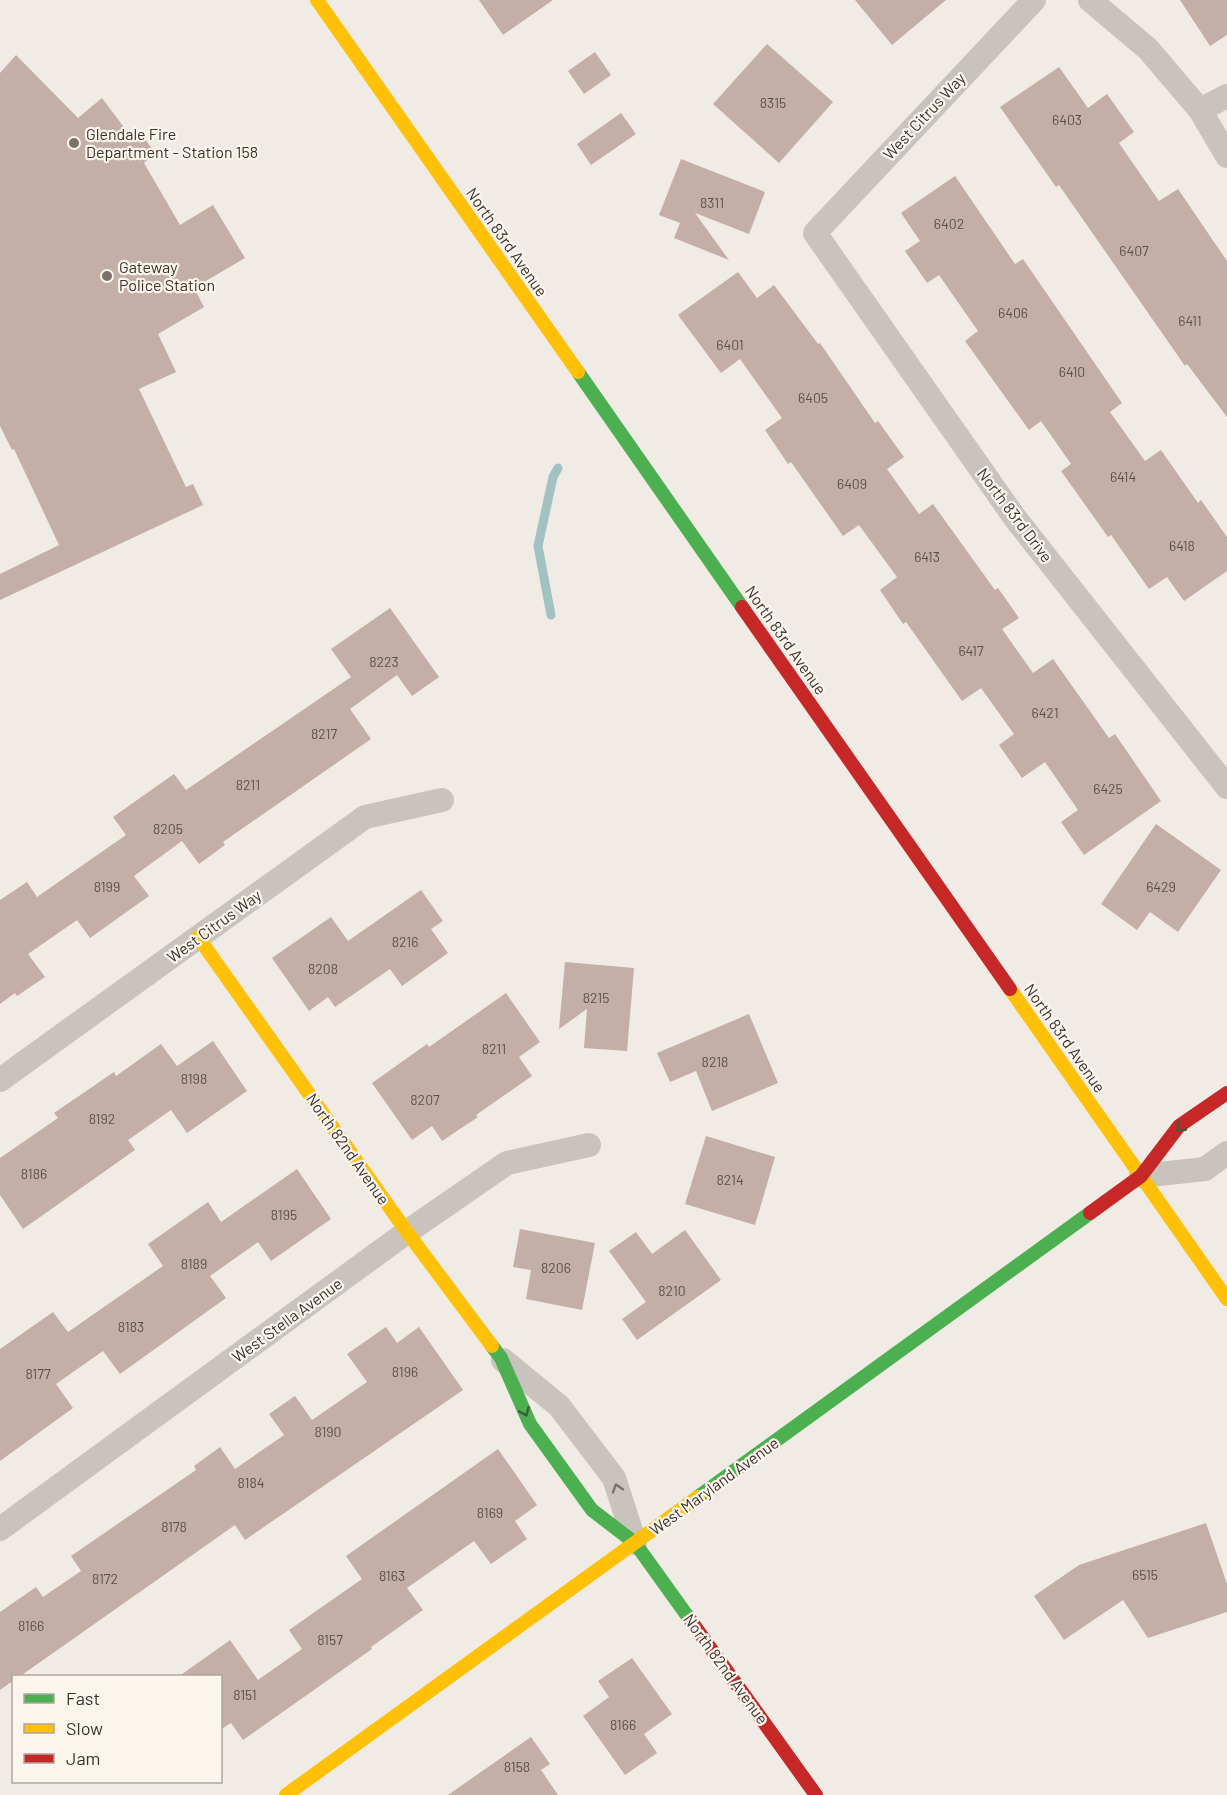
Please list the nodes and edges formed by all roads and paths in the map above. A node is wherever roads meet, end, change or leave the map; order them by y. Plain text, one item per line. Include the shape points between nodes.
1 (317, 0) edge
2 (1034, 0) edge
3 (1090, 0) edge
4 (1227, 96) edge
5 (1200, 110) junction
6 (1227, 156) edge
7 (814, 233) joint
8 (1227, 787) edge
9 (442, 800) dead end
10 (198, 937) junction
11 (0, 1080) edge
12 (1227, 1093) edge
13 (589, 1144) dead end
14 (1227, 1153) edge
15 (1141, 1176) junction
16 (407, 1232) junction
17 (1227, 1299) edge
18 (501, 1358) junction
19 (0, 1529) edge
20 (635, 1543) junction
21 (286, 1795) edge
22 (816, 1795) edge

1 - 15 street, North 83rd Avenue
2 - 7 street, West Citrus Way
3 - 5 street via 1148,49
4 - 5 street
5 - 6 street
7 - 8 street, North 83rd Drive via 1015,518
9 - 10 street, West Citrus Way via 365,818
10 - 11 street, West Citrus Way
10 - 16 street, North 82nd Avenue
12 -> 15 street, West Maryland Avenue via 1179,1126
13 - 16 street, West Stella Avenue via 507,1163
14 - 15 street, West Maryland Avenue via 1205,1168
15 - 17 street, North 83rd Avenue
15 - 20 street, West Maryland Avenue
16 - 18 street, North 82nd Avenue
16 - 19 street, West Stella Avenue
18 -> 20 street, North 82nd Avenue via 530,1424 592,1509
20 -> 18 street, North 82nd Avenue via 614,1478 559,1406
20 - 21 street, West Maryland Avenue
20 - 22 street, North 82nd Avenue

